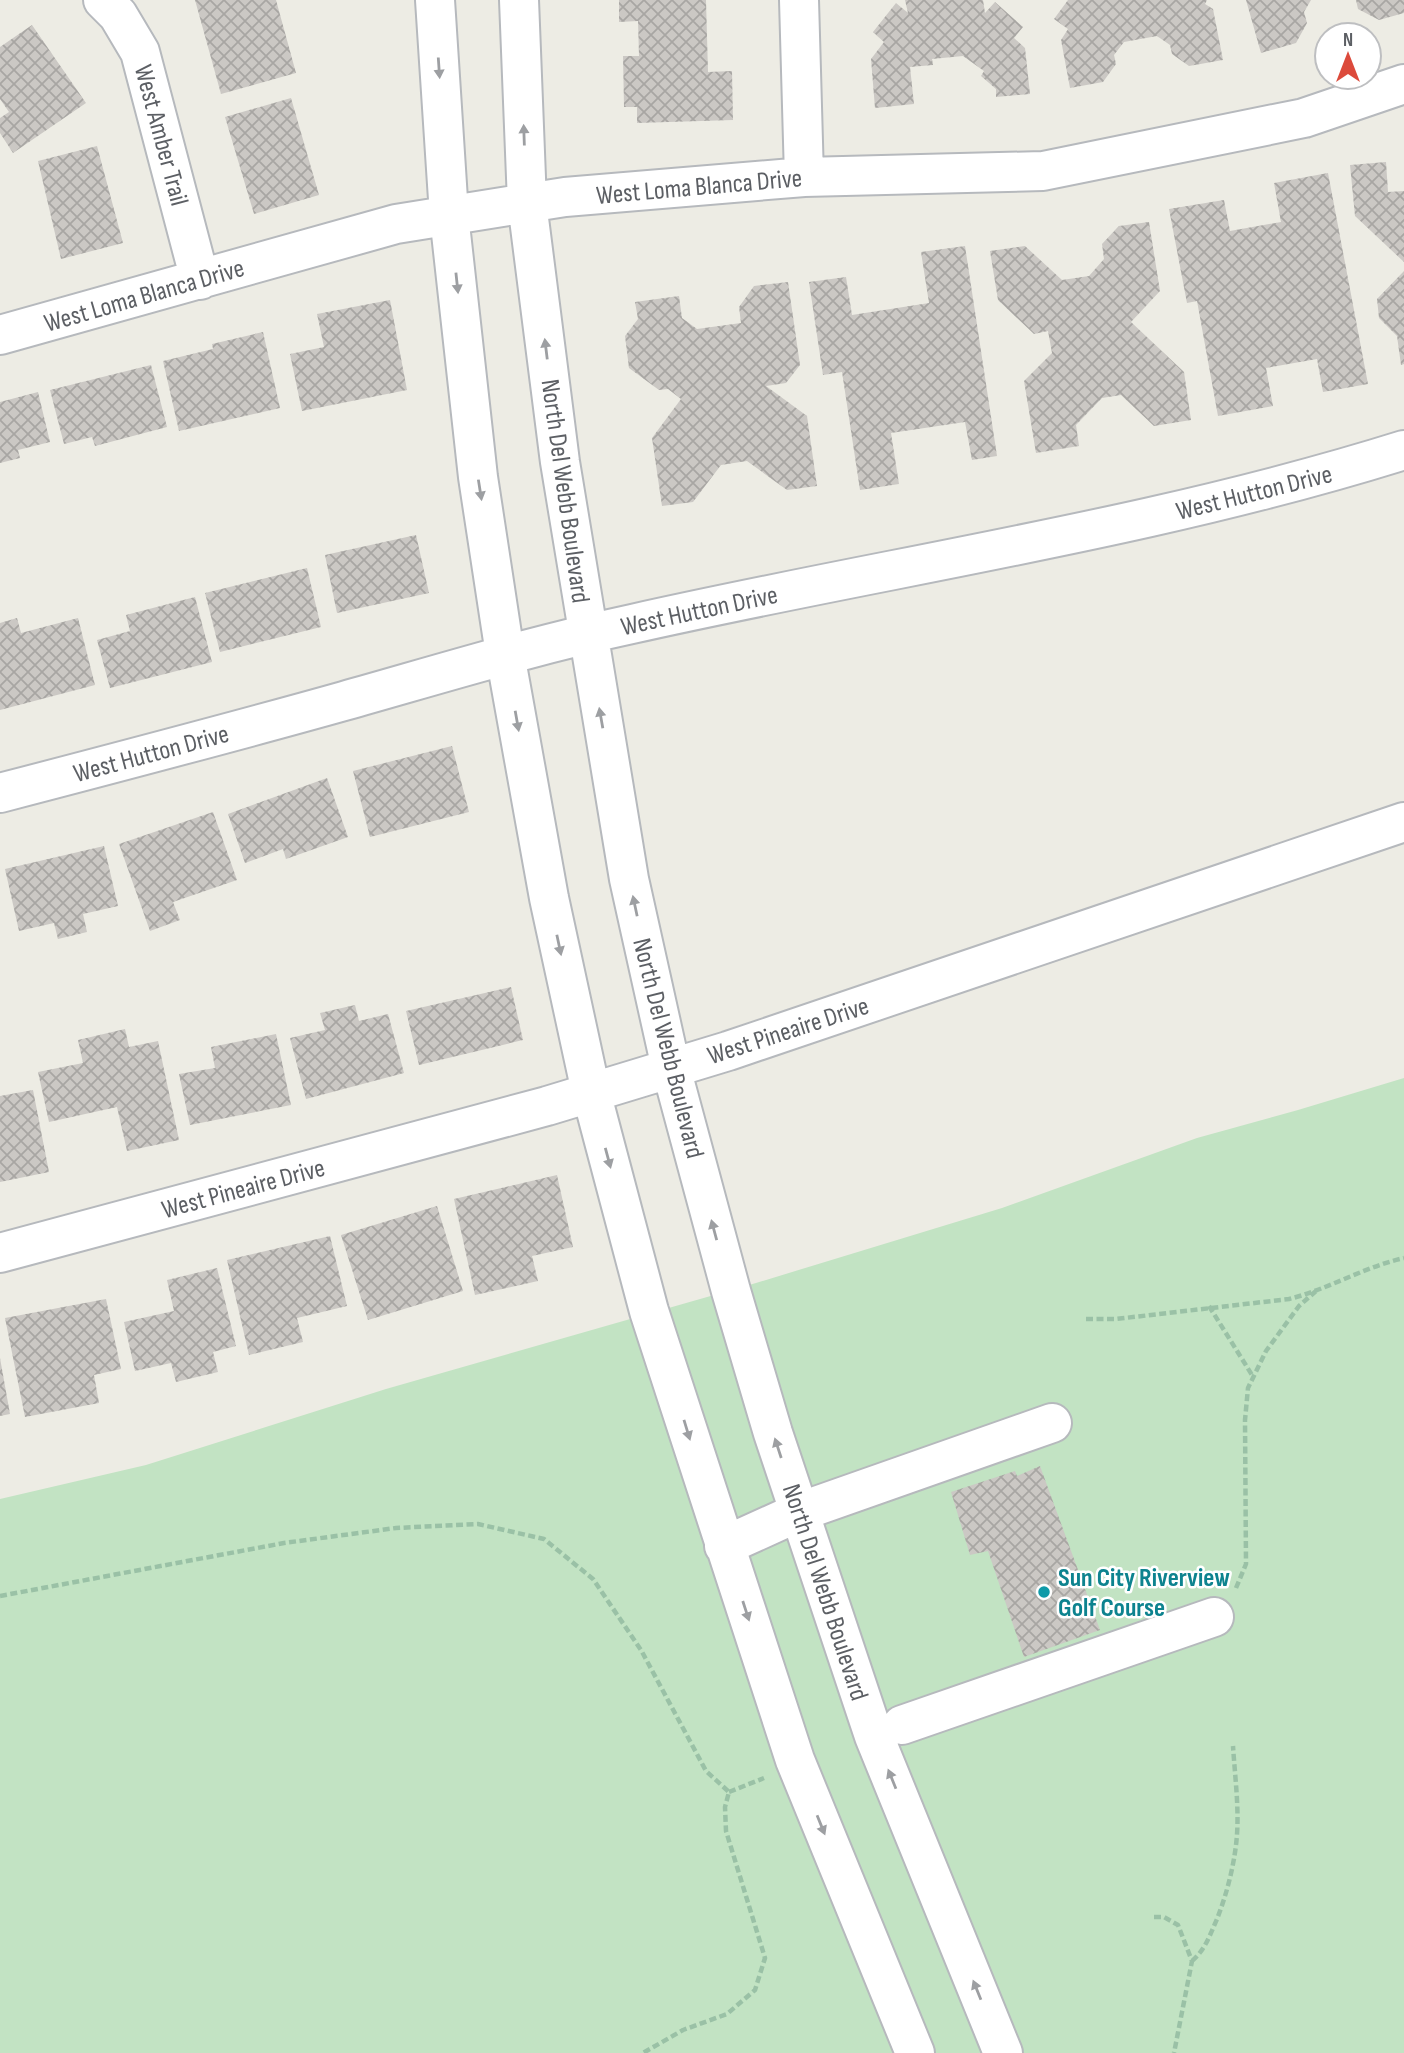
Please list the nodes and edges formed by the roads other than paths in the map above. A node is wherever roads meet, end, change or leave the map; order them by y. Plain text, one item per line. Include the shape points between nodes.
1 (103, 0) edge
2 (435, 0) edge
3 (519, 0) edge
4 (799, 0) edge
5 (1404, 84) edge
6 (804, 177) junction
7 (527, 203) junction
8 (449, 215) junction
9 (200, 280) junction
10 (0, 335) edge
11 (1404, 450) edge
12 (587, 634) junction
13 (505, 654) junction
14 (0, 793) edge
15 (1404, 822) edge
16 (671, 1068) junction
17 (591, 1093) junction
18 (0, 1253) edge
19 (1052, 1423) dead end
20 (799, 1512) junction
21 (724, 1546) junction
22 (1214, 1617) road end
23 (902, 1725) dead end
24 (915, 2053) edge
25 (1003, 2053) edge

1 - 9 street, West Amber Trail via 118,15 140,52
2 -> 8 street
7 -> 3 street, North Del Webb Boulevard
4 - 6 street
5 - 6 street, West Loma Blanca Drive via 1304,118 1043,171
6 - 7 street, West Loma Blanca Drive
7 - 8 street, West Loma Blanca Drive
12 -> 7 street, North Del Webb Boulevard
8 - 9 street, West Loma Blanca Drive via 396,224
8 -> 13 street via 478,477
9 - 10 street, West Loma Blanca Drive
11 - 12 street, West Hutton Drive via 1205,506
12 - 13 street, West Hutton Drive
16 -> 12 street, North Del Webb Boulevard via 629,878
13 - 14 street, West Hutton Drive
13 -> 17 street via 549,898
15 - 16 street, West Pineaire Drive
16 - 17 street, West Pineaire Drive
20 -> 16 street, North Del Webb Boulevard via 731,1291
17 - 18 street, West Pineaire Drive
17 -> 21 street via 649,1311
19 - 20 street
20 - 21 street
25 -> 20 street, North Del Webb Boulevard via 874,1736
21 -> 24 street via 795,1760
22 - 23 street

